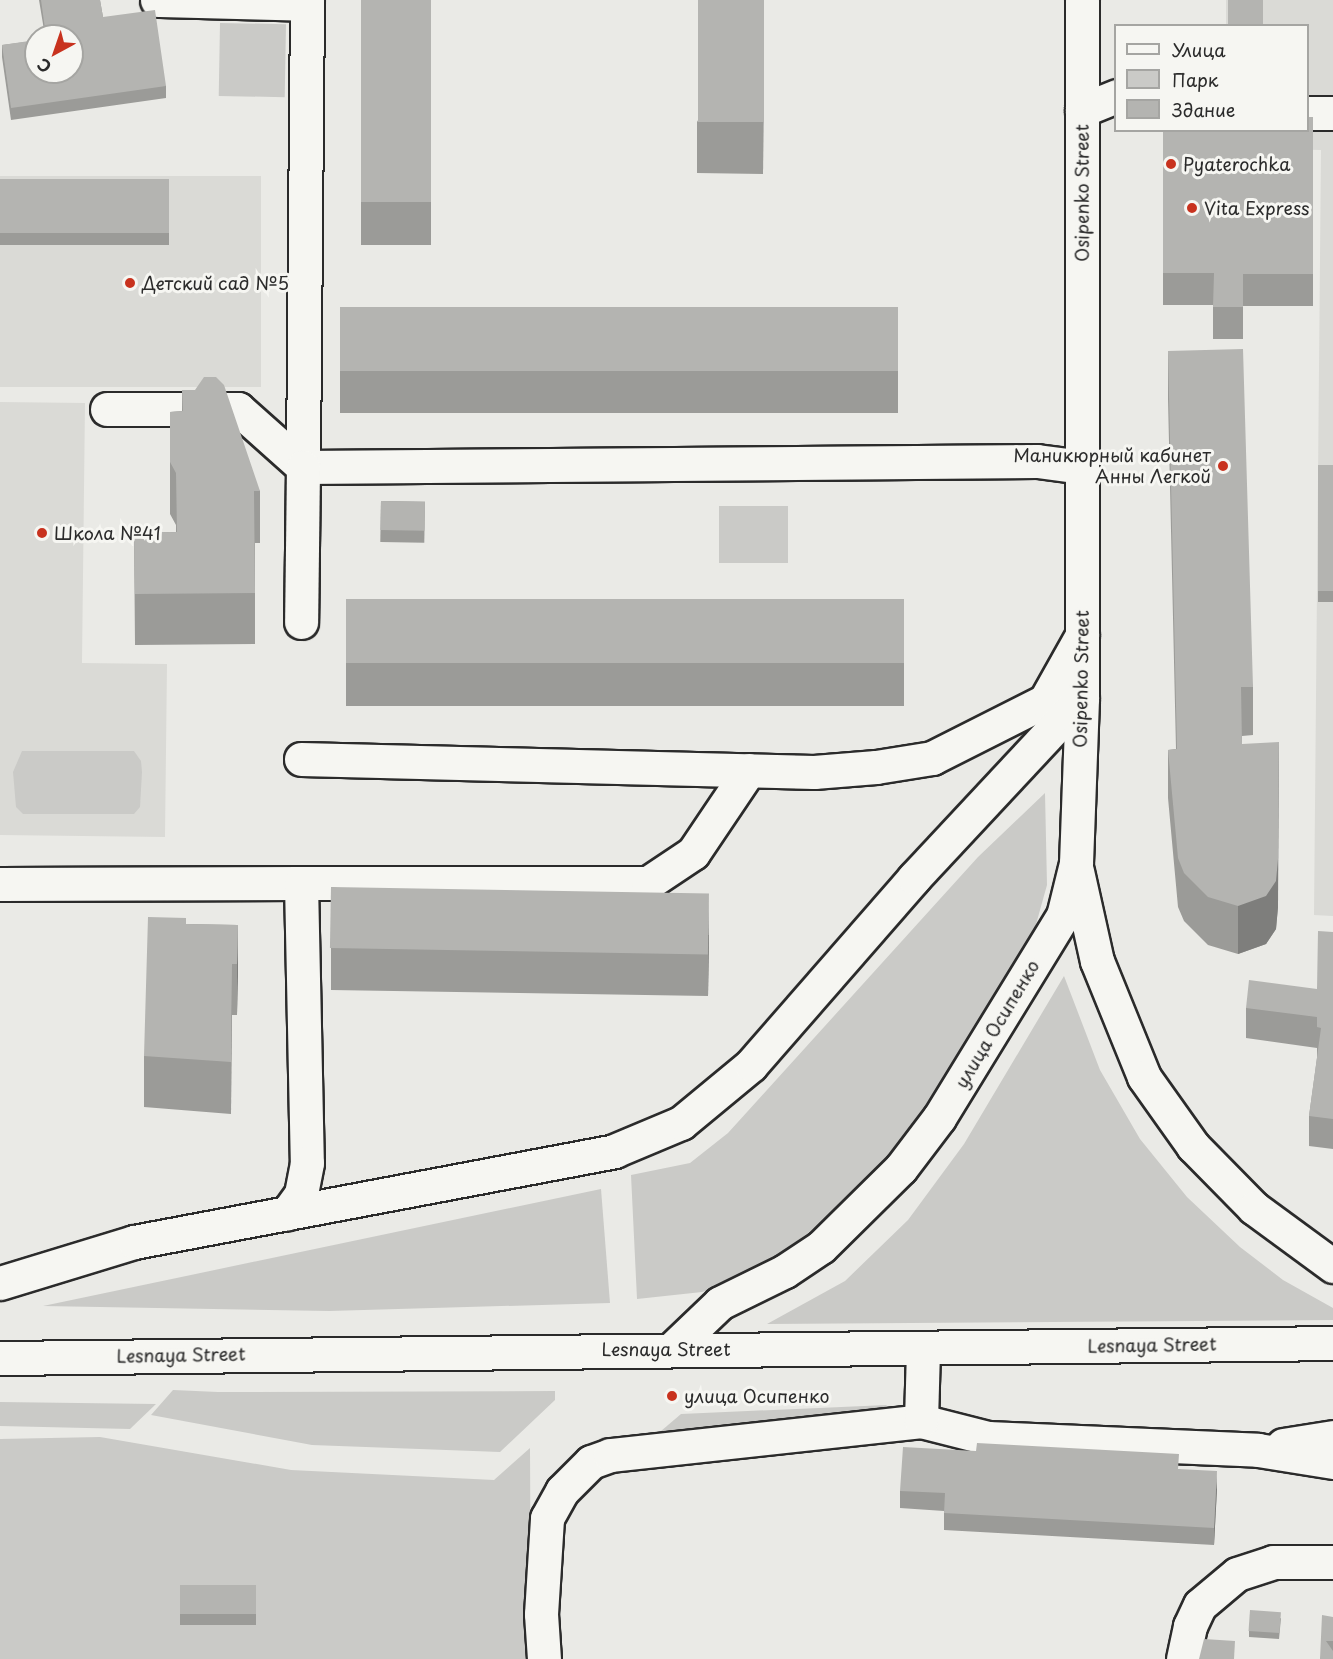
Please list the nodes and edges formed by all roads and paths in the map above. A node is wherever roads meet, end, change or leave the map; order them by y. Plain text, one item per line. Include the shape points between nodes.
1 (157, 0) edge
2 (1082, 0) edge
3 (307, 2) edge
4 (1114, 97) edge
5 (1082, 110) junction
6 (1309, 113) edge
7 (1333, 113) edge
8 (106, 409) dead end
9 (1082, 466) junction
10 (303, 467) junction
11 (301, 622) dead end
12 (1082, 635) junction
13 (1082, 698) junction
14 (301, 759) dead end
15 (749, 770) junction
16 (1076, 863) junction
17 (301, 883) junction
18 (0, 884) edge
19 (287, 1214) junction
20 (1333, 1266) edge
21 (0, 1283) edge
22 (1333, 1343) edge
23 (672, 1349) junction
24 (923, 1349) junction
25 (0, 1358) edge
26 (921, 1421) junction
27 (1333, 1437) edge
28 (1258, 1450) junction
29 (1333, 1462) edge
30 (557, 1502) junction
31 (1333, 1562) edge
32 (544, 1659) edge
33 (555, 1659) edge
34 (1183, 1659) edge

1 - 3 main road
2 - 5 main road, Osipenko Street
3 - 10 main road
4 - 5 main road
5 - 9 main road, Osipenko Street
6 - 7 main road
8 - 10 main road via 238,409
9 - 10 main road via 1037,461
9 - 12 main road, Osipenko Street
10 - 11 main road
12 - 13 main road, Osipenko Street
12 - 15 main road via 1045,701 932,758 814,772
13 - 16 main road, Osipenko Street
13 - 19 main road via 906,886 751,1065 681,1123 614,1150
14 - 15 main road
15 - 17 main road via 693,854 648,884
16 - 20 main road, Osipenko Street via 1097,961 1144,1077 1192,1146 1246,1200
16 - 23 main road, улица Осипенко via 1063,916 939,1118 902,1168 821,1247 785,1271 720,1303
17 - 18 main road
17 - 19 main road via 307,1163 302,1194
19 - 21 main road via 134,1242
22 - 24 main road, Lesnaya Street
23 - 24 main road, Lesnaya Street
23 - 25 main road, Lesnaya Street
24 - 26 main road
26 - 28 main road via 988,1438
26 - 30 main road via 610,1455 591,1462 573,1477
27 - 28 main road
28 - 29 main road
30 - 32 main road via 547,1518 542,1550
30 - 33 main road
31 - 34 main road via 1273,1562 1227,1581 1200,1605 1190,1626

